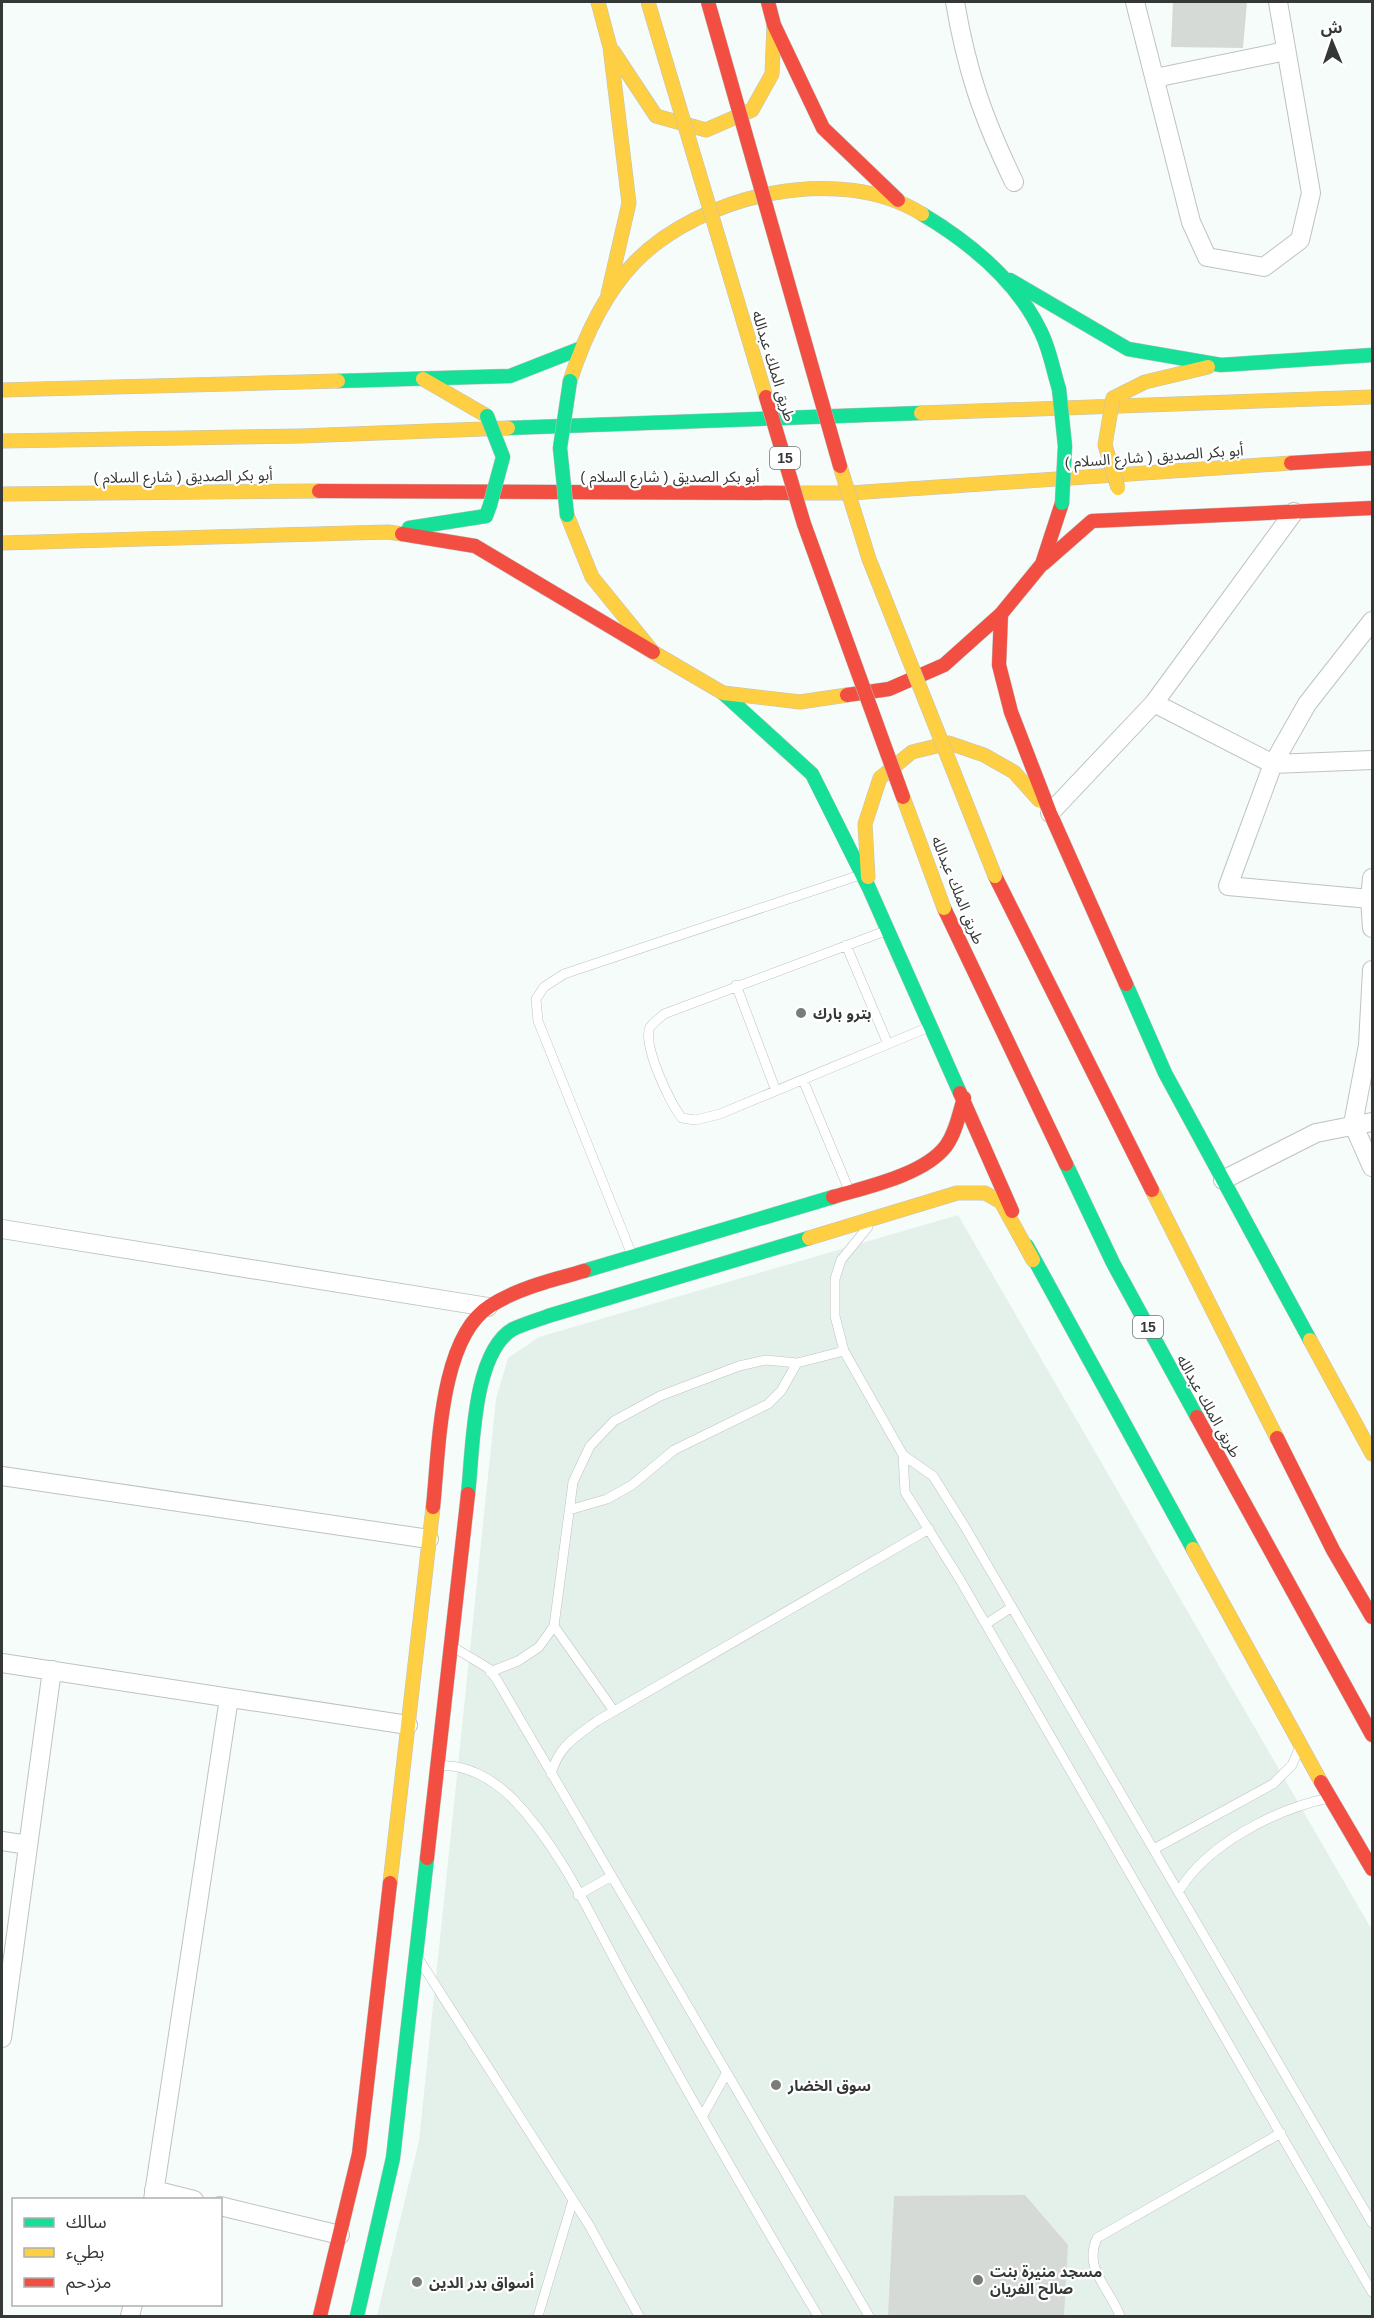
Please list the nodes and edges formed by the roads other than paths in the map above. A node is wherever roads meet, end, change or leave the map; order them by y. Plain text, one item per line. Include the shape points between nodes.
1 (598, 2) edge
2 (648, 2) edge
3 (708, 2) edge
4 (768, 2) edge
5 (955, 2) edge
6 (1135, 2) edge
7 (1278, 2) edge
8 (774, 26) junction
9 (610, 46) junction
10 (1286, 51) junction
11 (1155, 78) junction
12 (1014, 182) dead end
13 (898, 200) junction
14 (1003, 276) junction
15 (608, 296) junction
16 (579, 349) junction
17 (1372, 355) edge
18 (1221, 364) junction
19 (421, 379) junction
20 (2, 390) edge
21 (1372, 397) edge
22 (2, 441) edge
23 (1372, 458) edge
24 (2, 494) edge
25 (1372, 508) edge
26 (1294, 512) junction
27 (1167, 516) junction
28 (387, 532) junction
29 (2, 543) edge
30 (1042, 564) junction
31 (1001, 614) junction
32 (1372, 621) edge
33 (653, 652) junction
34 (723, 693) junction
35 (1154, 703) junction
36 (1372, 760) edge
37 (1273, 764) junction
38 (1050, 813) junction
39 (865, 873) junction
40 (1372, 878) edge
41 (1370, 899) junction
42 (1372, 928) edge
43 (888, 930) junction
44 (846, 945) junction
45 (1372, 970) edge
46 (736, 985) junction
47 (931, 1026) junction
48 (888, 1044) junction
49 (803, 1080) junction
50 (776, 1091) junction
51 (963, 1098) junction
52 (1372, 1122) edge
53 (1353, 1124) junction
54 (1372, 1167) edge
55 (1223, 1180) junction
56 (850, 1192) junction
57 (878, 1216) junction
58 (2, 1229) edge
59 (632, 1256) junction
60 (1033, 1260) junction
61 (488, 1307) junction
62 (844, 1351) junction
63 (797, 1363) junction
64 (1372, 1454) edge
65 (903, 1455) junction
66 (2, 1476) edge
67 (569, 1510) junction
68 (929, 1529) junction
69 (429, 1539) junction
70 (1012, 1607) junction
71 (1372, 1617) edge
72 (986, 1624) junction
73 (554, 1626) junction
74 (451, 1646) junction
75 (2, 1663) edge
76 (52, 1671) junction
77 (490, 1671) junction
78 (229, 1698) junction
79 (614, 1711) junction
80 (408, 1725) junction
81 (1372, 1735) edge
82 (1301, 1744) junction
83 (437, 1766) junction
84 (551, 1774) junction
85 (1330, 1798) junction
86 (2, 1841) edge
87 (28, 1845) junction
88 (1154, 1849) junction
89 (1372, 1869) edge
90 (610, 1877) junction
91 (1179, 1891) junction
92 (578, 1895) junction
93 (416, 1956) junction
94 (2, 2038) edge
95 (726, 2074) junction
96 (702, 2117) junction
97 (1281, 2133) junction
98 (153, 2194) edge
99 (186, 2198) edge
100 (573, 2200) junction
101 (222, 2206) edge
102 (1372, 2223) edge
103 (340, 2235) junction
104 (1372, 2292) edge
105 (321, 2316) edge
106 (357, 2316) edge
107 (538, 2316) edge
108 (639, 2316) edge
109 (818, 2316) edge
110 (869, 2316) edge
111 (1120, 2316) edge

1 - 9 main road
2 - 81 main road, طريق الملك عبدالله / 15, bridge via 804,524 944,908 1113,1263
3 - 71 main road, bridge via 869,559 995,876 1333,1550
4 - 8 main road
5 - 12 street via 973,86
6 - 11 street
7 - 10 street
8 - 9 main road via 771,74 752,110 706,130 656,116
8 - 13 main road via 823,128
9 - 15 main road via 629,203
10 - 11 street
10 - 11 street via 1311,194 1300,240 1263,267 1206,257 1191,222
13 - 14 main road via 951,232
13 - 15 main road via 839,190 794,191 736,201 679,226 646,251
14 - 18 main road via 1128,349
14 - 30 main road, bridge via 1039,327 1059,389 1065,446 1062,503
15 - 16 main road
16 - 19 main road via 510,376
16 - 33 main road, bridge via 561,414 558,462 567,515 592,577
17 - 18 main road
18 - 27 main road, bridge via 1145,381 1113,398 1105,445 1118,488
19 - 20 main road
19 - 28 main road, bridge via 487,416 503,457 486,516
21 - 22 main road via 301,436
23 - 24 main road, ( شارع السلام ) أبو بكر الصديق via 850,493
25 - 26 main road
26 - 27 main road
26 - 35 street
27 - 30 main road via 1092,521
28 - 29 main road
28 - 33 main road via 475,546
30 - 31 main road
31 - 34 main road via 944,665 889,689 800,702
31 - 38 main road via 999,665 1011,712
32 - 37 street via 1307,704
33 - 34 main road
34 - 39 main road via 812,774
35 - 37 street
35 - 38 street
36 - 37 street
37 - 41 street via 1228,886
38 - 39 main road via 1014,772 984,755 949,743 912,752 880,778 865,824
38 - 55 main road via 1165,1073
39 - 43 main road
39 - 59 lane via 564,974 544,987 536,999 538,1021
40 - 41 street
41 - 42 street
43 - 44 lane
43 - 47 main road
44 - 46 lane
44 - 48 lane
45 - 53 street via 1368,1045
46 - 50 lane
46 - 50 lane via 678,1007 650,1027 648,1042 672,1106 682,1118 695,1120
47 - 48 lane
47 - 51 main road
48 - 49 lane
49 - 50 lane
49 - 56 lane
51 - 56 main road via 953,1137 935,1160
51 - 60 main road
52 - 53 street
53 - 54 street
53 - 55 street via 1317,1133
55 - 64 main road
56 - 59 main road
57 - 60 main road via 957,1193 985,1193 1001,1202
57 - 62 lane via 852,1243 835,1279 835,1316
57 - 74 main road via 512,1330 490,1354 479,1397
58 - 61 street
59 - 61 main road via 529,1287
60 - 82 main road
61 - 69 main road via 462,1336 447,1380
62 - 63 lane
62 - 65 lane
63 - 67 lane via 781,1391 768,1404 674,1450 632,1485 607,1499
63 - 67 lane via 766,1360 740,1366 660,1396 614,1421 590,1446 573,1482
65 - 68 lane via 905,1492
65 - 70 lane via 933,1476
66 - 69 street
67 - 73 lane
68 - 72 lane
68 - 79 lane
69 - 80 main road
70 - 72 lane
70 - 88 lane
72 - 97 lane
73 - 77 lane via 539,1647 518,1661
73 - 79 lane
74 - 77 lane
74 - 83 main road
75 - 76 street
76 - 78 street
76 - 87 street
77 - 84 lane
78 - 80 street
78 - 98 street
79 - 84 lane via 567,1743 556,1757
80 - 103 main road via 359,2154
82 - 85 main road
82 - 88 lane via 1292,1765 1273,1784
83 - 92 lane via 452,1765 472,1771 511,1797 552,1851
83 - 93 main road
84 - 90 lane
85 - 89 main road
85 - 91 lane via 1287,1809 1224,1846 1200,1864
86 - 87 street
87 - 94 street
88 - 91 lane
90 - 92 lane
90 - 95 lane
91 - 102 lane
92 - 96 lane
93 - 100 lane
93 - 106 main road via 393,2158
95 - 96 lane
95 - 110 lane
96 - 109 lane
97 - 104 lane
97 - 111 lane via 1097,2238 1091,2251 1094,2268
98 - 99 street
100 - 107 lane
100 - 108 lane
101 - 103 street
103 - 105 main road

